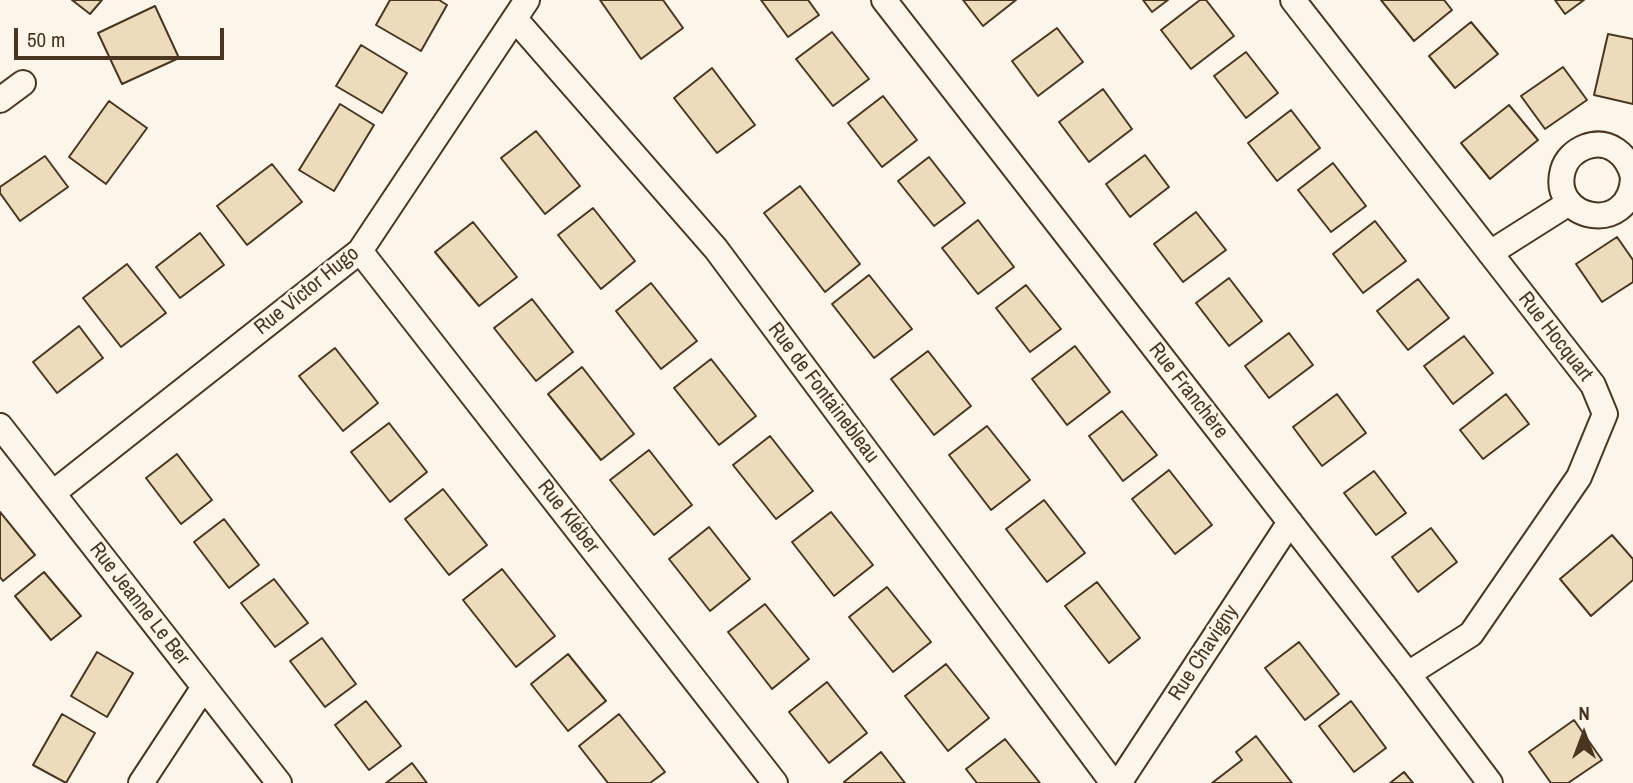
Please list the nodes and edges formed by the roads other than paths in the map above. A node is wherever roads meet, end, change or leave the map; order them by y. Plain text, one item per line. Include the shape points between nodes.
1 (884, 0) edge
2 (1293, 0) edge
3 (521, 10) edge
4 (23, 83) dead end
5 (0, 100) edge
6 (1633, 177) edge
7 (1569, 203) junction
8 (360, 251) junction
9 (1490, 253) junction
10 (0, 426) edge
11 (53, 493) junction
12 (1290, 522) junction
13 (1408, 674) junction
14 (204, 687) junction
15 (141, 783) edge
16 (279, 783) edge
17 (775, 783) edge
18 (1112, 783) edge
19 (1119, 783) edge
20 (1490, 783) edge

1 - 12 street, Rue Franchère
2 - 9 street, Rue Hocquart
3 - 8 street, Rue Victor Hugo
3 - 18 street, Rue de Fontainebleau via 716,249
4 - 5 street
6 - 7 street via 1628,200 1610,214 1588,215
6 - 7 street via 1624,156 1614,149 1603,145 1579,149 1563,167 1561,180
7 - 9 street
8 - 11 street, Rue Victor Hugo
8 - 17 street, Rue Kléber
9 - 13 street, Rue Hocquart via 1593,385 1605,414 1579,477 1471,634
10 - 11 street, Rue Jeanne Le Ber
11 - 14 street, Rue Jeanne Le Ber
12 - 13 street, Rue Franchère
12 - 19 street, Rue Chavigny
13 - 20 street, Rue Franchère
14 - 15 street
14 - 16 street, Rue Jeanne Le Ber

